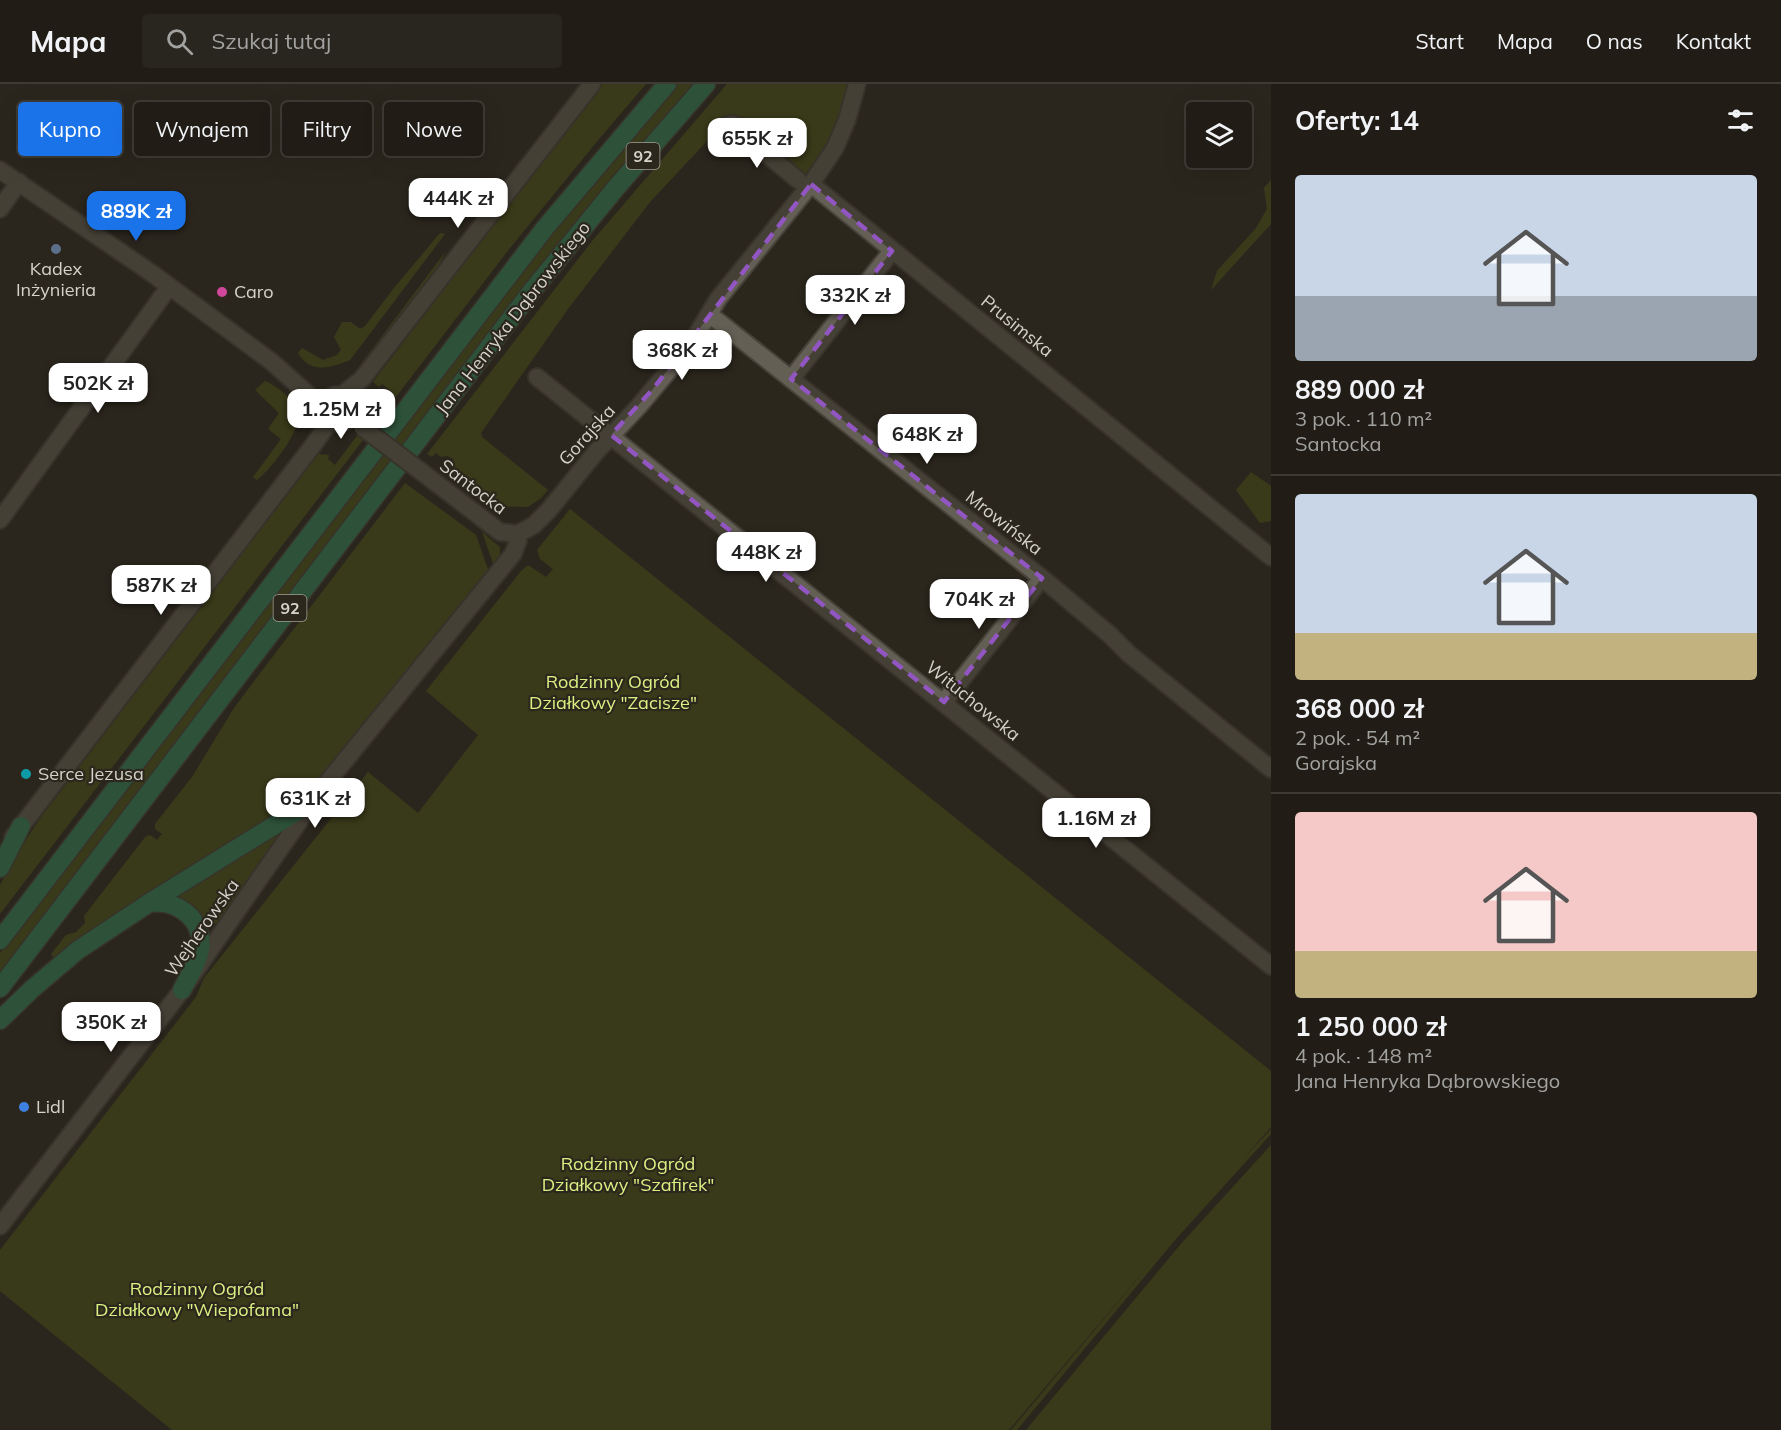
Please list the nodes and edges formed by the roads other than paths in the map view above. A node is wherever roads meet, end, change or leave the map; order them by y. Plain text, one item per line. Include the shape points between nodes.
1 (592, 84) edge
2 (667, 84) edge
3 (706, 84) edge
4 (857, 84) edge
5 (725, 126) dead end
6 (0, 170) edge
7 (19, 182) junction
8 (804, 182) junction
9 (0, 209) edge
10 (892, 251) junction
11 (169, 287) junction
12 (708, 314) junction
13 (272, 362) junction
14 (537, 377) dead end
15 (791, 379) junction
16 (340, 395) junction
17 (326, 416) junction
18 (356, 423) junction
19 (611, 435) junction
20 (0, 520) edge
21 (518, 534) junction
22 (1271, 556) edge
23 (1042, 578) junction
24 (944, 702) junction
25 (1271, 769) edge
26 (321, 791) junction
27 (21, 826) junction
28 (0, 855) edge
29 (0, 868) edge
30 (149, 903) junction
31 (0, 940) edge
32 (1271, 966) edge
33 (0, 988) edge
34 (182, 990) junction
35 (0, 1020) edge
36 (0, 1226) edge

1 - 16 street via 362,379
2 - 31 main road, Jana Henryka Dąbrowskiego / 92 via 474,320
3 - 33 main road, Jana Henryka Dąbrowskiego / 92 via 531,292
4 - 8 street, Gorajska via 835,148
5 - 8 street, Prusimska via 741,127 763,151
6 - 7 street
7 - 9 street
7 - 11 street
8 - 10 street, Prusimska
8 - 12 street, Gorajska
10 - 15 street
10 - 22 street, Prusimska
11 - 13 street
11 - 20 street
12 - 15 street, Mrowińska
12 - 19 street, Gorajska via 691,344
13 - 16 street
13 - 17 street
14 - 19 street, Wituchowska
15 - 23 street, Mrowińska
16 - 17 street via 326,400
16 - 18 street via 351,403
17 - 18 street via 340,423
17 - 27 street via 326,427 314,444
18 - 21 street, Santocka, bridge via 500,532
19 - 21 street, Gorajska via 543,517
19 - 24 street, Wituchowska
21 - 26 street via 513,554
23 - 24 street
23 - 25 street, Mrowińska
24 - 32 street, Wituchowska
26 - 30 main road via 299,810
26 - 34 street, Wejherowska
27 - 28 street
27 - 29 main road
30 - 34 main road via 161,901 179,907 197,927 200,952
30 - 35 main road via 68,957
34 - 36 street, Wejherowska

